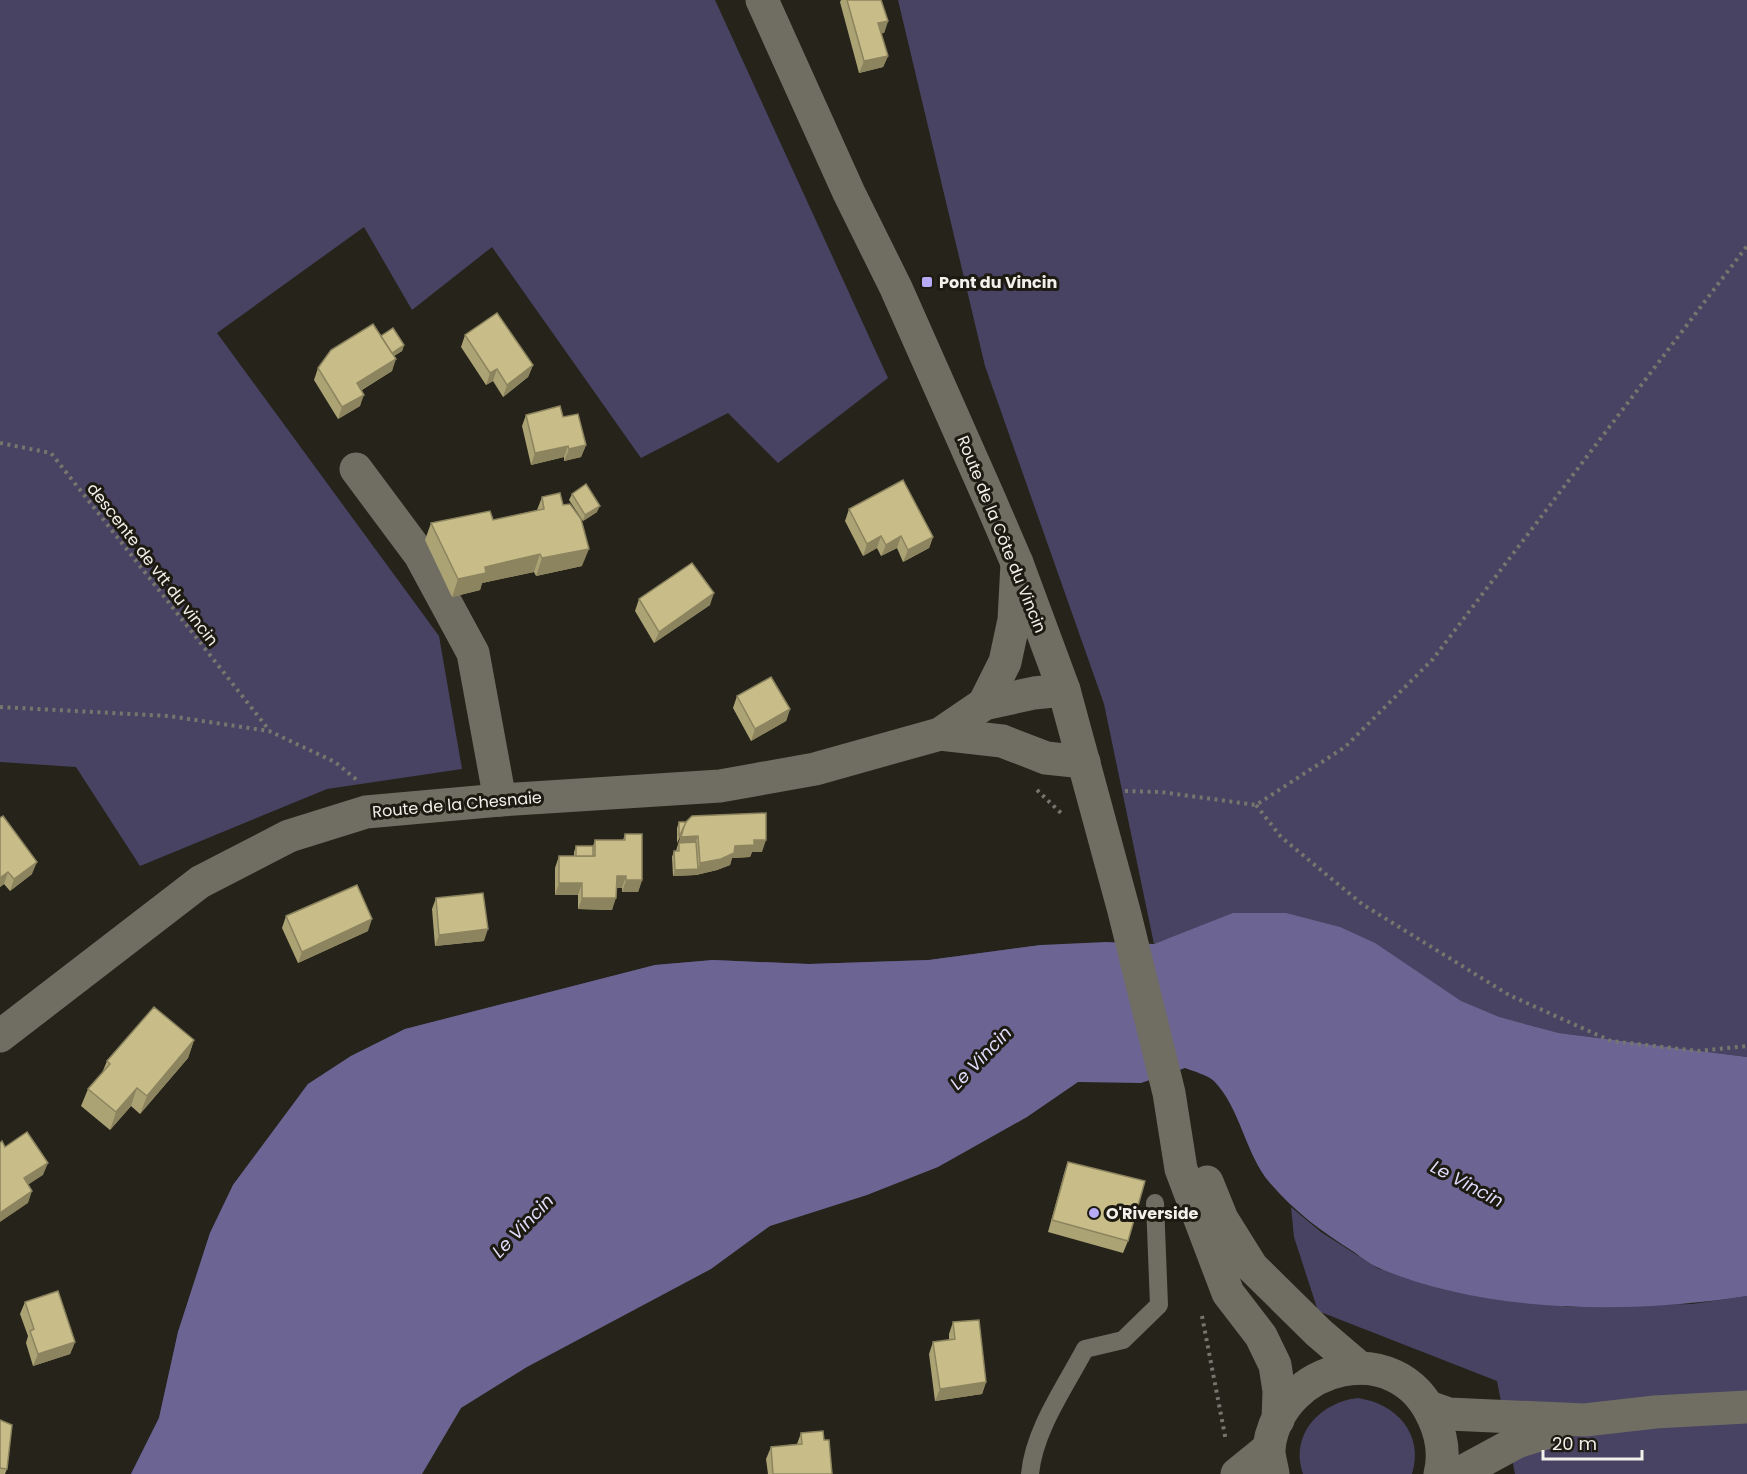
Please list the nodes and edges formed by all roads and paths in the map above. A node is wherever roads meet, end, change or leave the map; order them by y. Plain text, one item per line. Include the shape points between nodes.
1 (762, 0) edge
2 (1747, 246) edge
3 (0, 442) edge
4 (356, 469) dead end
5 (1017, 563) junction
6 (1064, 690) junction
7 (984, 704) junction
8 (0, 707) edge
9 (269, 731) junction
10 (940, 734) junction
11 (1002, 741) junction
12 (1087, 777) junction
13 (500, 800) junction
14 (1256, 805) junction
15 (394, 809) junction
16 (1066, 818) dead end
17 (0, 1036) edge
18 (1747, 1046) edge
19 (1169, 1094) junction
20 (1155, 1203) dead end
21 (1360, 1368) junction
22 (1218, 1397) dead end
23 (1429, 1407) junction
24 (1747, 1407) edge
25 (1586, 1420) junction
26 (1274, 1447) edge
27 (1232, 1460) edge
28 (1030, 1474) edge
29 (1440, 1474) edge
30 (1458, 1474) edge

1 - 5 main road, Route de la Côte du Vincin via 896,288
2 - 14 path via 1433,659 1346,747
3 - 9 path, descente de vtt du vincin via 51,453
4 - 13 main road via 420,555 474,653
5 - 6 main road, Route de la Côte du Vincin
5 - 7 main road, Route de la Chesnaie via 1014,620 1005,662
6 - 7 main road, Route de la Chesnaie
6 - 12 main road, Route de la Côte du Vincin
7 - 10 main road, Route de la Chesnaie
8 - 9 path via 169,716
9 - 15 path via 335,762
10 - 11 main road, Route de la Chesnaie
10 - 13 main road, Route de la Chesnaie via 814,769 720,786
11 - 12 main road, Route de la Chesnaie
11 - 16 path via 1014,764
12 - 14 path
12 - 19 main road, Route de la Côte du Vincin
13 - 15 main road, Route de la Chesnaie
14 - 18 path via 1281,837 1362,904 1509,995 1611,1041 1698,1051
15 - 17 main road, Route de la Chesnaie via 366,812 289,836 200,882
19 - 21 main road, Route de la Côte du Vincin via 1222,1219 1251,1267
19 - 26 main road, Route de la Côte du Vincin via 1180,1169 1200,1223 1228,1293 1261,1336 1275,1365 1279,1391
20 - 28 lane via 1159,1305 1123,1340 1085,1349 1041,1434
21 - 23 main road via 1399,1378
21 - 26 main road via 1334,1371 1311,1381 1292,1398
22 - 27 path
23 - 25 main road via 1449,1414
23 - 29 main road via 1441,1432
24 - 25 main road
25 - 30 main road via 1517,1442
26 - 27 main road

